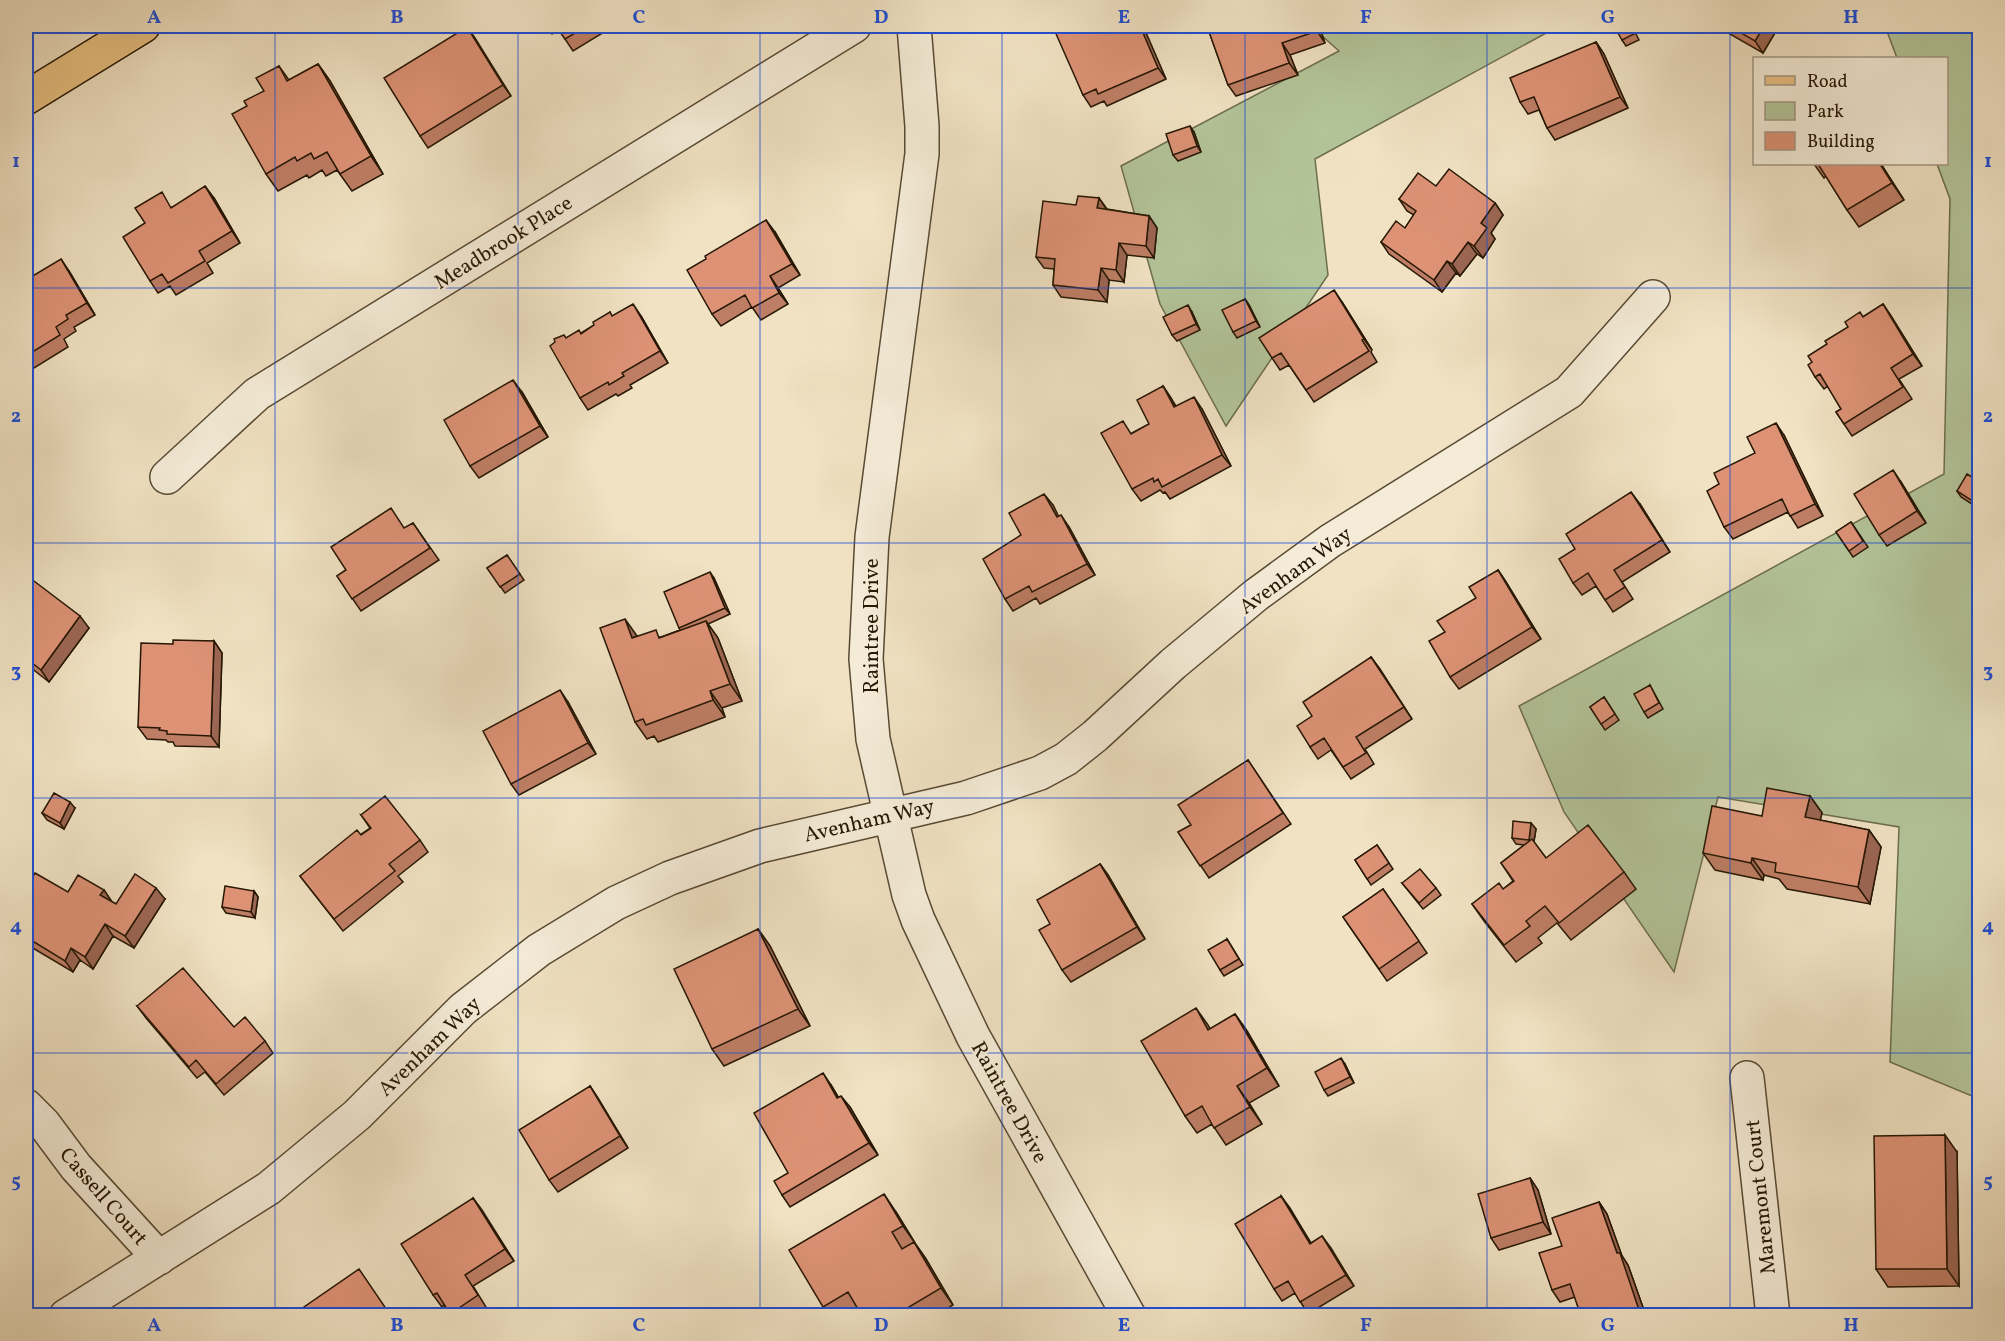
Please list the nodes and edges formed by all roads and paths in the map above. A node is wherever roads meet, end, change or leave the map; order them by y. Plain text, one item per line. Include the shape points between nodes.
1 (144, 26) edge
2 (854, 26) edge
3 (914, 26) edge
4 (26, 98) edge
5 (1653, 297) dead end
6 (167, 477) dead end
7 (890, 815) junction
8 (1747, 1078) dead end
9 (26, 1106) edge
10 (159, 1258) junction
11 (66, 1316) edge
12 (1129, 1316) edge
13 (1773, 1316) edge

1 - 4 main road
2 - 6 street, Meadbrook Place via 257,394
3 - 7 street, Raintree Drive via 922,154 872,537 867,659 873,739
5 - 7 street, Avenham Way via 1569,392 1330,542 1256,595 1066,759 1040,773 966,798
7 - 10 street, Avenham Way via 760,846 670,878 615,903 539,950 463,1009 357,1115 269,1188
7 - 12 street, Raintree Drive via 912,903 973,1036
8 - 13 street, Maremont Court
9 - 10 street, Cassell Court
10 - 11 street, Avenham Way

